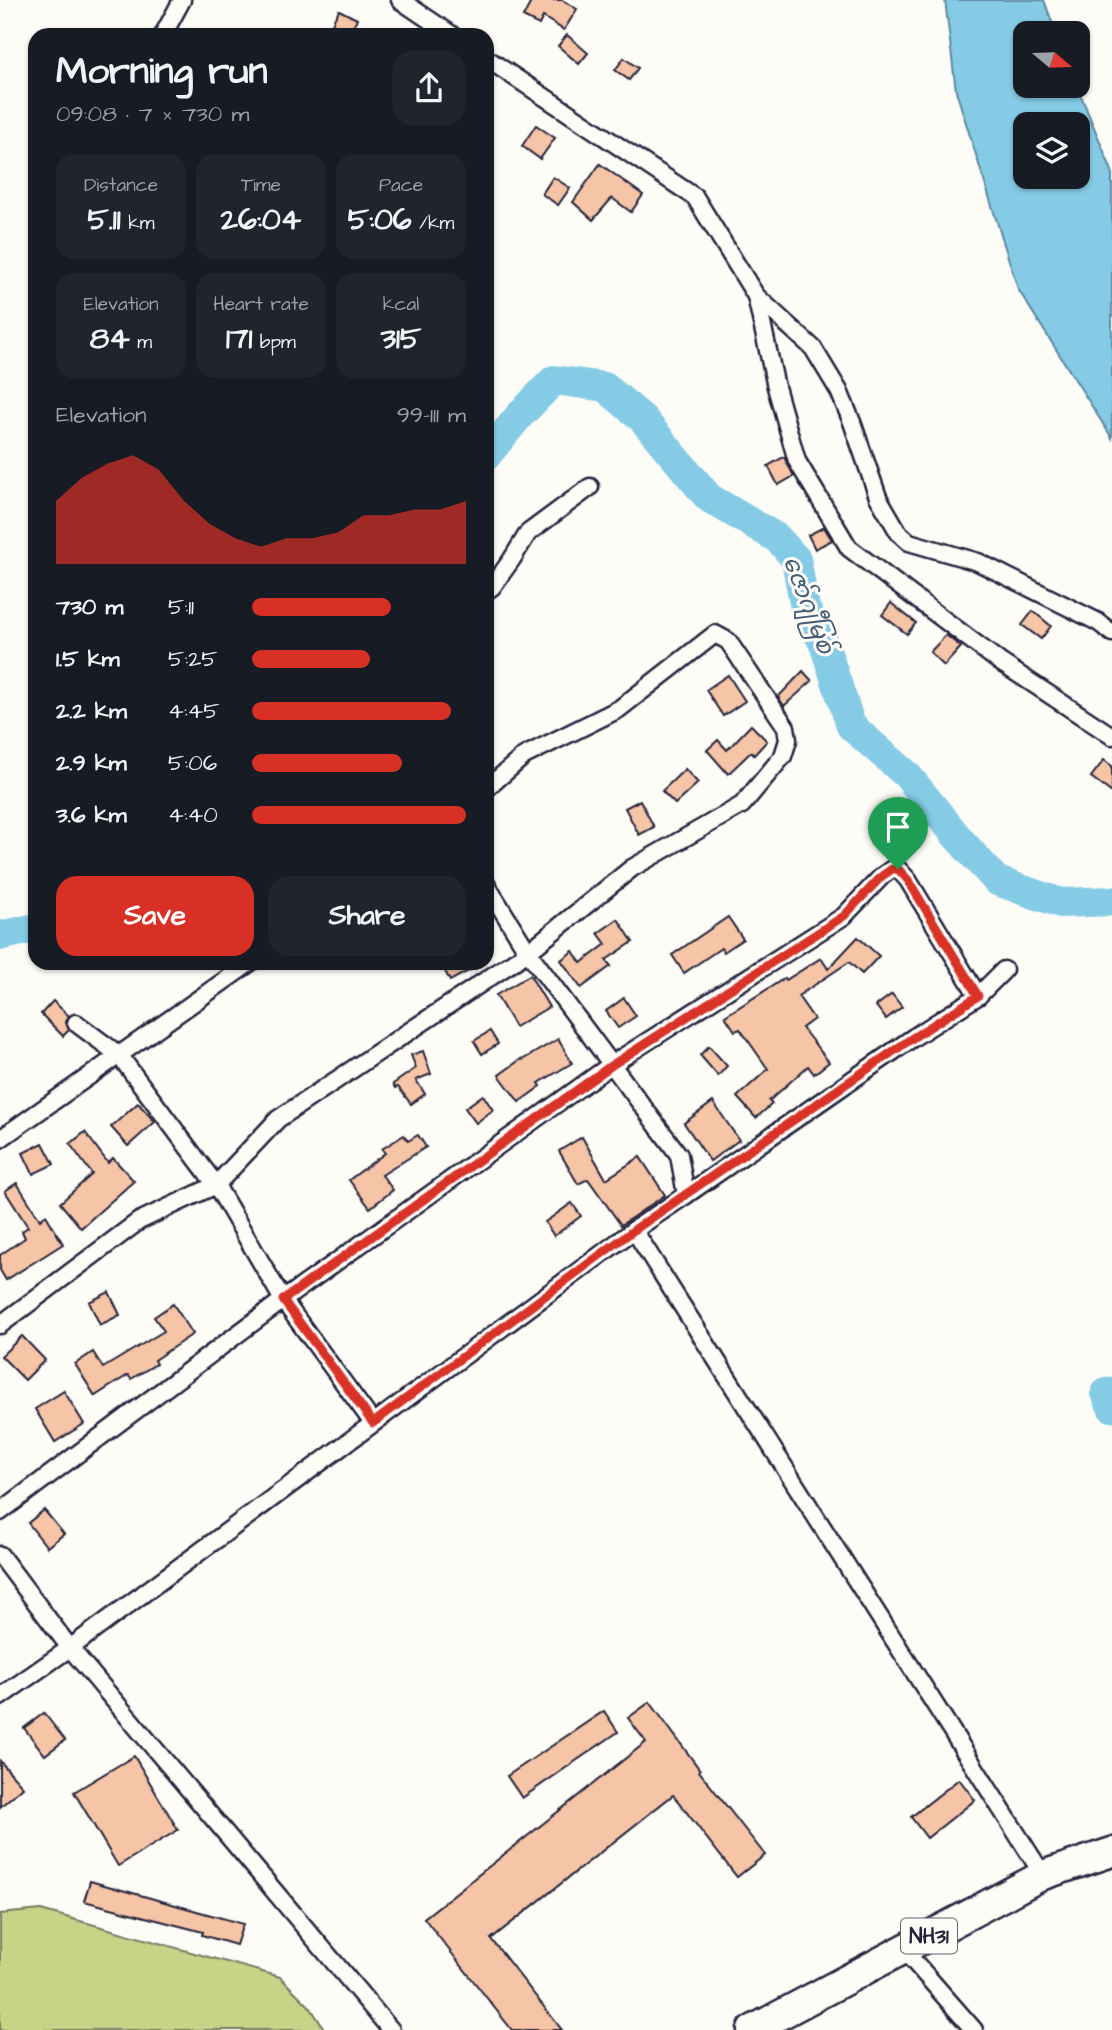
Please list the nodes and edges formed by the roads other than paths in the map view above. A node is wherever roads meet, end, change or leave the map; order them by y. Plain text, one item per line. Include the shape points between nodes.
1 (182, 0) edge
2 (400, 0) edge
3 (167, 28) edge
4 (442, 28) edge
5 (494, 63) edge
6 (756, 296) junction
7 (590, 486) dead end
8 (494, 584) edge
9 (1112, 633) edge
10 (1112, 736) edge
11 (494, 782) edge
12 (494, 897) edge
13 (528, 952) junction
14 (240, 970) edge
15 (1004, 970) dead end
16 (978, 996) junction
17 (76, 1023) dead end
18 (119, 1055) junction
19 (612, 1065) junction
20 (0, 1139) edge
21 (216, 1185) junction
22 (686, 1195) junction
23 (634, 1230) junction
24 (283, 1300) junction
25 (0, 1325) edge
26 (373, 1423) junction
27 (0, 1512) edge
28 (0, 1555) edge
29 (71, 1648) junction
30 (0, 1697) edge
31 (1112, 1853) edge
32 (1042, 1875) junction
33 (904, 1949) junction
34 (391, 2030) edge
35 (752, 2030) edge
36 (974, 2030) edge

1 - 3 street
2 - 4 street
5 - 6 street via 695,197
6 - 9 street via 813,348 839,391 878,497 909,542 1003,573
6 - 10 street via 797,461 849,548 1000,662
7 - 8 street via 528,533
11 - 13 street via 524,756 619,709 715,634 728,641 786,727 783,756 742,806 632,868
12 - 13 street
13 - 19 street
13 - 21 street via 278,1119
14 - 18 street
15 - 16 street
16 - 19 street via 908,880 892,869 844,916
16 - 22 street
17 - 18 street
18 - 20 street
18 - 21 street
19 - 22 street via 679,1156
19 - 24 street
21 - 24 street
21 - 25 street via 139,1220
22 - 23 street
23 - 26 street
23 - 32 street
24 - 26 street
24 - 27 street
26 - 29 street
28 - 29 street
29 - 30 street
29 - 34 street
31 - 32 highway, NH31
32 - 33 highway, NH31
33 - 35 highway, NH31
33 - 36 street

